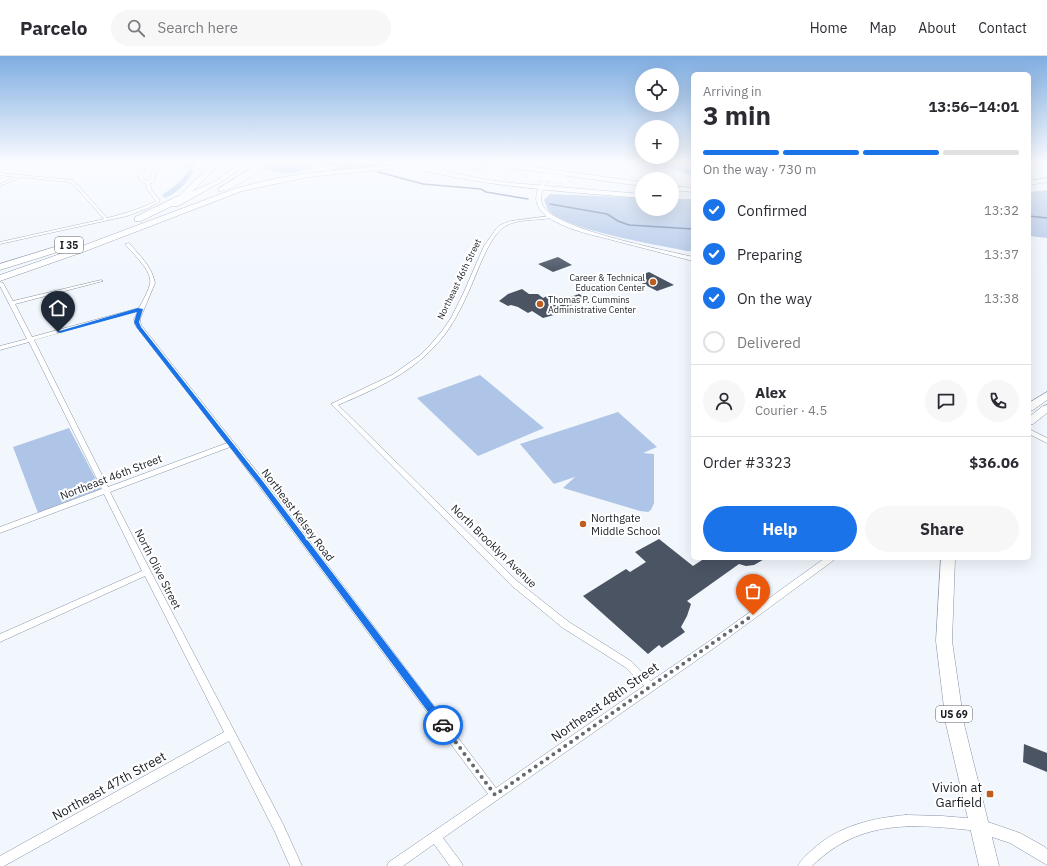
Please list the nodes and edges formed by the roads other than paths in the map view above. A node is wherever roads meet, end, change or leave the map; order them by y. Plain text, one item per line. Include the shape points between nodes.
1 (88, 199) edge
2 (157, 199) edge
3 (177, 199) edge
4 (185, 199) edge
5 (204, 199) edge
6 (212, 199) edge
7 (539, 199) edge
8 (190, 206) junction
9 (550, 217) junction
10 (107, 220) junction
11 (136, 220) junction
12 (0, 243) edge
13 (127, 244) dead end
14 (691, 258) edge
15 (0, 266) edge
16 (0, 278) edge
17 (102, 281) dead end
18 (12, 303) junction
19 (140, 309) junction
20 (31, 340) junction
21 (0, 348) edge
22 (1047, 395) edge
23 (334, 404) joint
24 (1031, 407) edge
25 (1047, 408) edge
26 (1031, 420) edge
27 (1031, 432) edge
28 (1047, 441) edge
29 (231, 444) junction
30 (106, 491) junction
31 (0, 530) edge
32 (828, 560) edge
33 (948, 560) edge
34 (147, 572) junction
35 (0, 638) edge
36 (651, 687) junction
37 (231, 734) junction
38 (495, 795) junction
39 (978, 825) junction
40 (435, 836) junction
41 (1047, 858) edge
42 (0, 862) edge
43 (296, 866) edge
44 (393, 866) edge
45 (457, 866) edge
46 (804, 866) edge
47 (989, 866) edge

1 - 10 street
2 - 10 street via 158,201 147,208
3 - 11 highway
4 - 11 highway, I 35
5 - 8 highway, I 35
6 - 8 highway
7 - 9 street
8 - 16 highway, I 35 via 128,232
9 - 14 street via 586,232
9 - 23 street, Northeast 46th Street via 502,226 490,240 444,332 416,363 377,386
10 - 12 street
11 - 15 highway, I 35 via 20,262
13 - 19 street, Northeast Kelsey Road via 153,278
16 - 18 street, North Olive Street
17 - 18 street
18 - 20 street, North Olive Street
19 - 20 street
19 - 29 street, Northeast Kelsey Road via 138,325
20 - 21 street
20 - 30 street, North Olive Street
22 - 24 main road
23 - 36 street, North Brooklyn Avenue via 514,583 566,625 628,664
25 - 26 main road
27 - 28 street
29 - 30 street, Northeast 46th Street
29 - 38 street, Northeast Kelsey Road
30 - 31 street, Northeast 46th Street
30 - 34 street, North Olive Street
32 - 36 street, Northeast 48th Street
33 - 39 main road, US 69 via 944,641 955,724
34 - 35 street
34 - 37 street, North Olive Street
36 - 38 street, Northeast 48th Street
37 - 42 street, Northeast 47th Street
37 - 43 street, North Olive Street via 280,828
38 - 40 street, Northeast 48th Street
39 - 41 street via 1016,838
39 - 46 street via 908,820 871,825 837,839
39 - 47 main road, US 69
40 - 44 street, Northeast 48th Street
40 - 45 street

